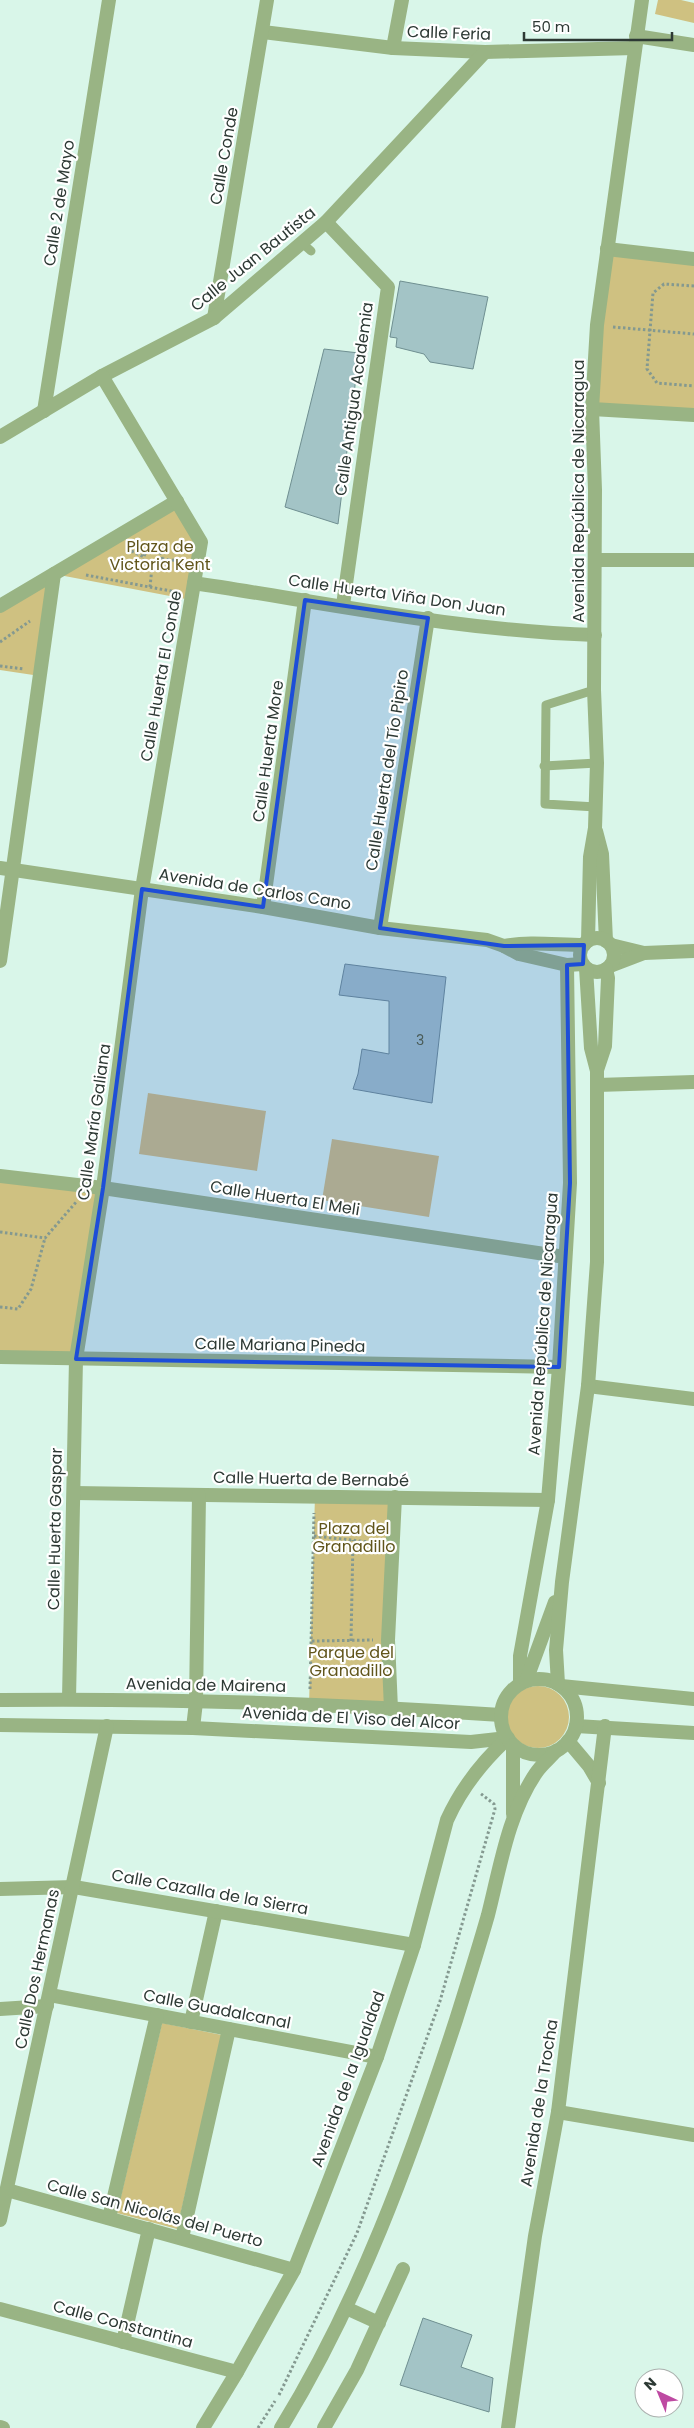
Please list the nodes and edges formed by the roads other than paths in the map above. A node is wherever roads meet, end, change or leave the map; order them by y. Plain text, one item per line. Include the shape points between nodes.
1 (109, 0) edge
2 (267, 0) edge
3 (402, 0) edge
4 (642, 0) edge
5 (262, 32) junction
6 (635, 42) junction
7 (694, 45) edge
8 (393, 48) junction
9 (485, 52) junction
10 (326, 222) junction
11 (607, 249) junction
12 (694, 259) edge
13 (214, 318) junction
14 (102, 376) junction
15 (592, 409) junction
16 (44, 411) junction
17 (694, 415) edge
18 (0, 437) edge
19 (177, 501) junction
20 (595, 560) junction
21 (694, 560) edge
22 (58, 572) junction
23 (193, 589) junction
24 (306, 600) junction
25 (0, 606) edge
26 (343, 606) junction
27 (428, 618) junction
28 (595, 635) junction
29 (594, 690) junction
30 (597, 763) junction
31 (544, 766) junction
32 (596, 807) junction
33 (595, 828) junction
34 (6, 869) edge
35 (142, 889) junction
36 (263, 907) junction
37 (380, 928) junction
38 (586, 943) junction
39 (608, 943) junction
40 (504, 946) junction
41 (694, 950) edge
42 (644, 953) junction
43 (0, 961) edge
44 (567, 965) junction
45 (584, 966) junction
46 (608, 967) junction
47 (597, 1078) junction
48 (694, 1082) edge
49 (0, 1176) edge
50 (103, 1188) junction
51 (565, 1257) junction
52 (0, 1357) edge
53 (76, 1359) junction
54 (559, 1367) junction
55 (588, 1386) junction
56 (694, 1399) edge
57 (74, 1494) junction
58 (199, 1495) junction
59 (395, 1497) junction
60 (548, 1500) junction
61 (562, 1582) junction
62 (523, 1682) junction
63 (559, 1685) junction
64 (69, 1699) junction
65 (694, 1699) edge
66 (0, 1700) edge
67 (196, 1702) junction
68 (391, 1708) junction
69 (501, 1715) junction
70 (0, 1725) edge
71 (107, 1726) junction
72 (576, 1726) junction
73 (604, 1726) junction
74 (193, 1728) junction
75 (694, 1733) edge
76 (509, 1740) junction
77 (568, 1741) junction
78 (556, 1751) junction
79 (599, 1783) junction
80 (513, 1821) junction
81 (74, 1887) junction
82 (0, 1889) edge
83 (216, 1911) junction
84 (414, 1944) junction
85 (48, 2000) junction
86 (0, 2009) edge
87 (157, 2015) junction
88 (190, 2022) junction
89 (229, 2029) junction
90 (377, 2057) junction
91 (558, 2112) junction
92 (694, 2135) edge
93 (5, 2185) edge
94 (110, 2218) junction
95 (0, 2220) edge
96 (149, 2229) junction
97 (182, 2238) junction
98 (403, 2269) dead end
99 (294, 2270) junction
100 (346, 2308) junction
101 (0, 2309) edge
102 (380, 2323) junction
103 (123, 2342) junction
104 (237, 2372) junction
105 (203, 2428) edge
106 (281, 2428) edge
107 (324, 2428) edge
108 (508, 2428) edge

1 - 16 street, Calle 2 de Mayo
2 - 5 street, Calle Conde
3 - 8 street
4 - 6 street, Avenida República de Nicaragua
5 - 8 street, Calle Feria
5 - 13 street, Calle Conde
6 - 7 street, Calle Feria
6 - 9 street, Calle Feria
6 - 11 street, Avenida República de Nicaragua
8 - 9 street, Calle Feria
9 - 10 street, Calle Juan Bautista
10 - 13 street, Calle Juan Bautista via 307,247
10 - 26 street, Calle Antigua Academia via 388,287
11 - 12 street
11 - 15 street, Avenida República de Nicaragua via 597,325
13 - 14 street, Calle Juan Bautista
14 - 16 street, Calle Juan Bautista
14 - 19 street, Calle Huerta El Conde
15 - 17 street
15 - 20 street, Avenida República de Nicaragua
16 - 18 street, Calle Juan Bautista
19 - 22 street
19 - 23 street, Calle Huerta El Conde via 201,542
20 - 21 street
20 - 28 street, Avenida República de Nicaragua
22 - 25 street
22 - 34 street
23 - 24 street, Calle Huerta Viña Don Juan
23 - 35 street, Calle Huerta El Conde
24 - 26 street, Calle Huerta Viña Don Juan
24 - 36 street, Calle Huerta More
26 - 27 street, Calle Huerta Viña Don Juan
27 - 28 street, Calle Huerta Viña Don Juan via 558,634
27 - 37 street, Calle Huerta del Tío Pipiro
28 - 29 street, Avenida República de Nicaragua
29 - 30 street, Avenida República de Nicaragua
29 - 31 lane via 546,705
30 - 31 lane
30 - 32 street, Avenida República de Nicaragua
31 - 32 lane via 545,804
32 - 33 street, Avenida República de Nicaragua
33 - 38 street, Avenida República de Nicaragua via 590,857
33 - 39 street, Avenida República de Nicaragua via 602,854
34 - 35 street, Avenida de Carlos Cano
34 - 43 street
35 - 36 street, Avenida de Carlos Cano
35 - 50 street, Calle María Galiana
36 - 37 street, Avenida de Carlos Cano
37 - 40 street, Avenida de Carlos Cano via 487,940
38 - 39 street via 597,938
38 - 40 street, Avenida de Carlos Cano via 545,946 522,942
38 - 45 street via 580,954
39 - 42 street
39 - 46 street via 614,956
40 - 44 street, Avenida de Carlos Cano via 519,954
41 - 42 street
42 - 46 street
44 - 45 street, Avenida de Carlos Cano
44 - 51 street, Avenida República de Nicaragua via 570,1183
45 - 46 street via 596,972
45 - 47 street via 590,1048
46 - 47 street via 605,1046
47 - 48 street
47 - 55 street via 597,1262
49 - 50 street, Calle Huerta El Meli
50 - 51 street, Calle Huerta El Meli
50 - 53 street, Calle María Galiana
51 - 54 street, Avenida República de Nicaragua
52 - 53 street, Calle Mariana Pineda
53 - 54 street, Calle Mariana Pineda
53 - 57 street, Calle Huerta Gaspar
54 - 60 street, Avenida República de Nicaragua
55 - 56 street
55 - 61 street
57 - 58 street, Calle Huerta de Bernabé
57 - 64 street, Calle Huerta Gaspar
58 - 59 street, Calle Huerta de Bernabé
58 - 67 street
59 - 60 street, Calle Huerta de Bernabé
59 - 68 street via 388,1640
60 - 62 street, Avenida República de Nicaragua via 520,1656
61 - 62 street
61 - 63 street via 556,1650
62 - 63 street via 542,1679
62 - 69 street via 507,1696
63 - 65 street
63 - 72 street via 574,1704
64 - 66 street, Avenida de Mairena
64 - 67 street, Avenida de Mairena
67 - 68 street, Avenida de Mairena
67 - 74 street
68 - 69 street, Avenida de Mairena
69 - 76 street
70 - 71 street, Avenida de El Viso del Alcor
71 - 74 street, Avenida de El Viso del Alcor
71 - 81 street, Calle Dos Hermanas
72 - 73 street
72 - 77 street
73 - 75 street
73 - 79 street, Avenida de la Trocha
74 - 76 street, Avenida de El Viso del Alcor via 471,1742
76 - 78 street via 523,1752 534,1755
76 - 80 street
76 - 84 street, Avenida de la Igualdad via 492,1753 453,1807
77 - 78 street
77 - 79 street
78 - 80 street via 537,1772
79 - 91 street, Avenida de la Trocha
80 - 100 street via 487,1918 418,2134
81 - 82 street, Calle Cazalla de la Sierra
81 - 83 street, Calle Cazalla de la Sierra
81 - 85 street, Calle Dos Hermanas
83 - 84 street, Calle Cazalla de la Sierra
83 - 88 street
84 - 90 street, Avenida de la Igualdad
85 - 86 street, Calle Guadalcanal
85 - 87 street, Calle Guadalcanal
85 - 93 street, Calle Dos Hermanas
87 - 88 street, Calle Guadalcanal
87 - 94 street
88 - 89 street, Calle Guadalcanal
89 - 90 street, Calle Guadalcanal
89 - 97 street
90 - 99 street, Avenida de la Igualdad
91 - 92 street
91 - 108 street, Avenida de la Trocha via 535,2236
93 - 94 street, Calle San Nicolás del Puerto
93 - 95 street, Calle Dos Hermanas
94 - 96 street, Calle San Nicolás del Puerto
96 - 97 street, Calle San Nicolás del Puerto
96 - 103 street
97 - 99 street, Calle San Nicolás del Puerto
98 - 102 street
99 - 104 street, Avenida de la Igualdad
100 - 102 street
100 - 106 street
101 - 103 street, Calle Constantina
102 - 107 street
103 - 104 street, Calle Constantina
104 - 105 street, Avenida de la Igualdad

